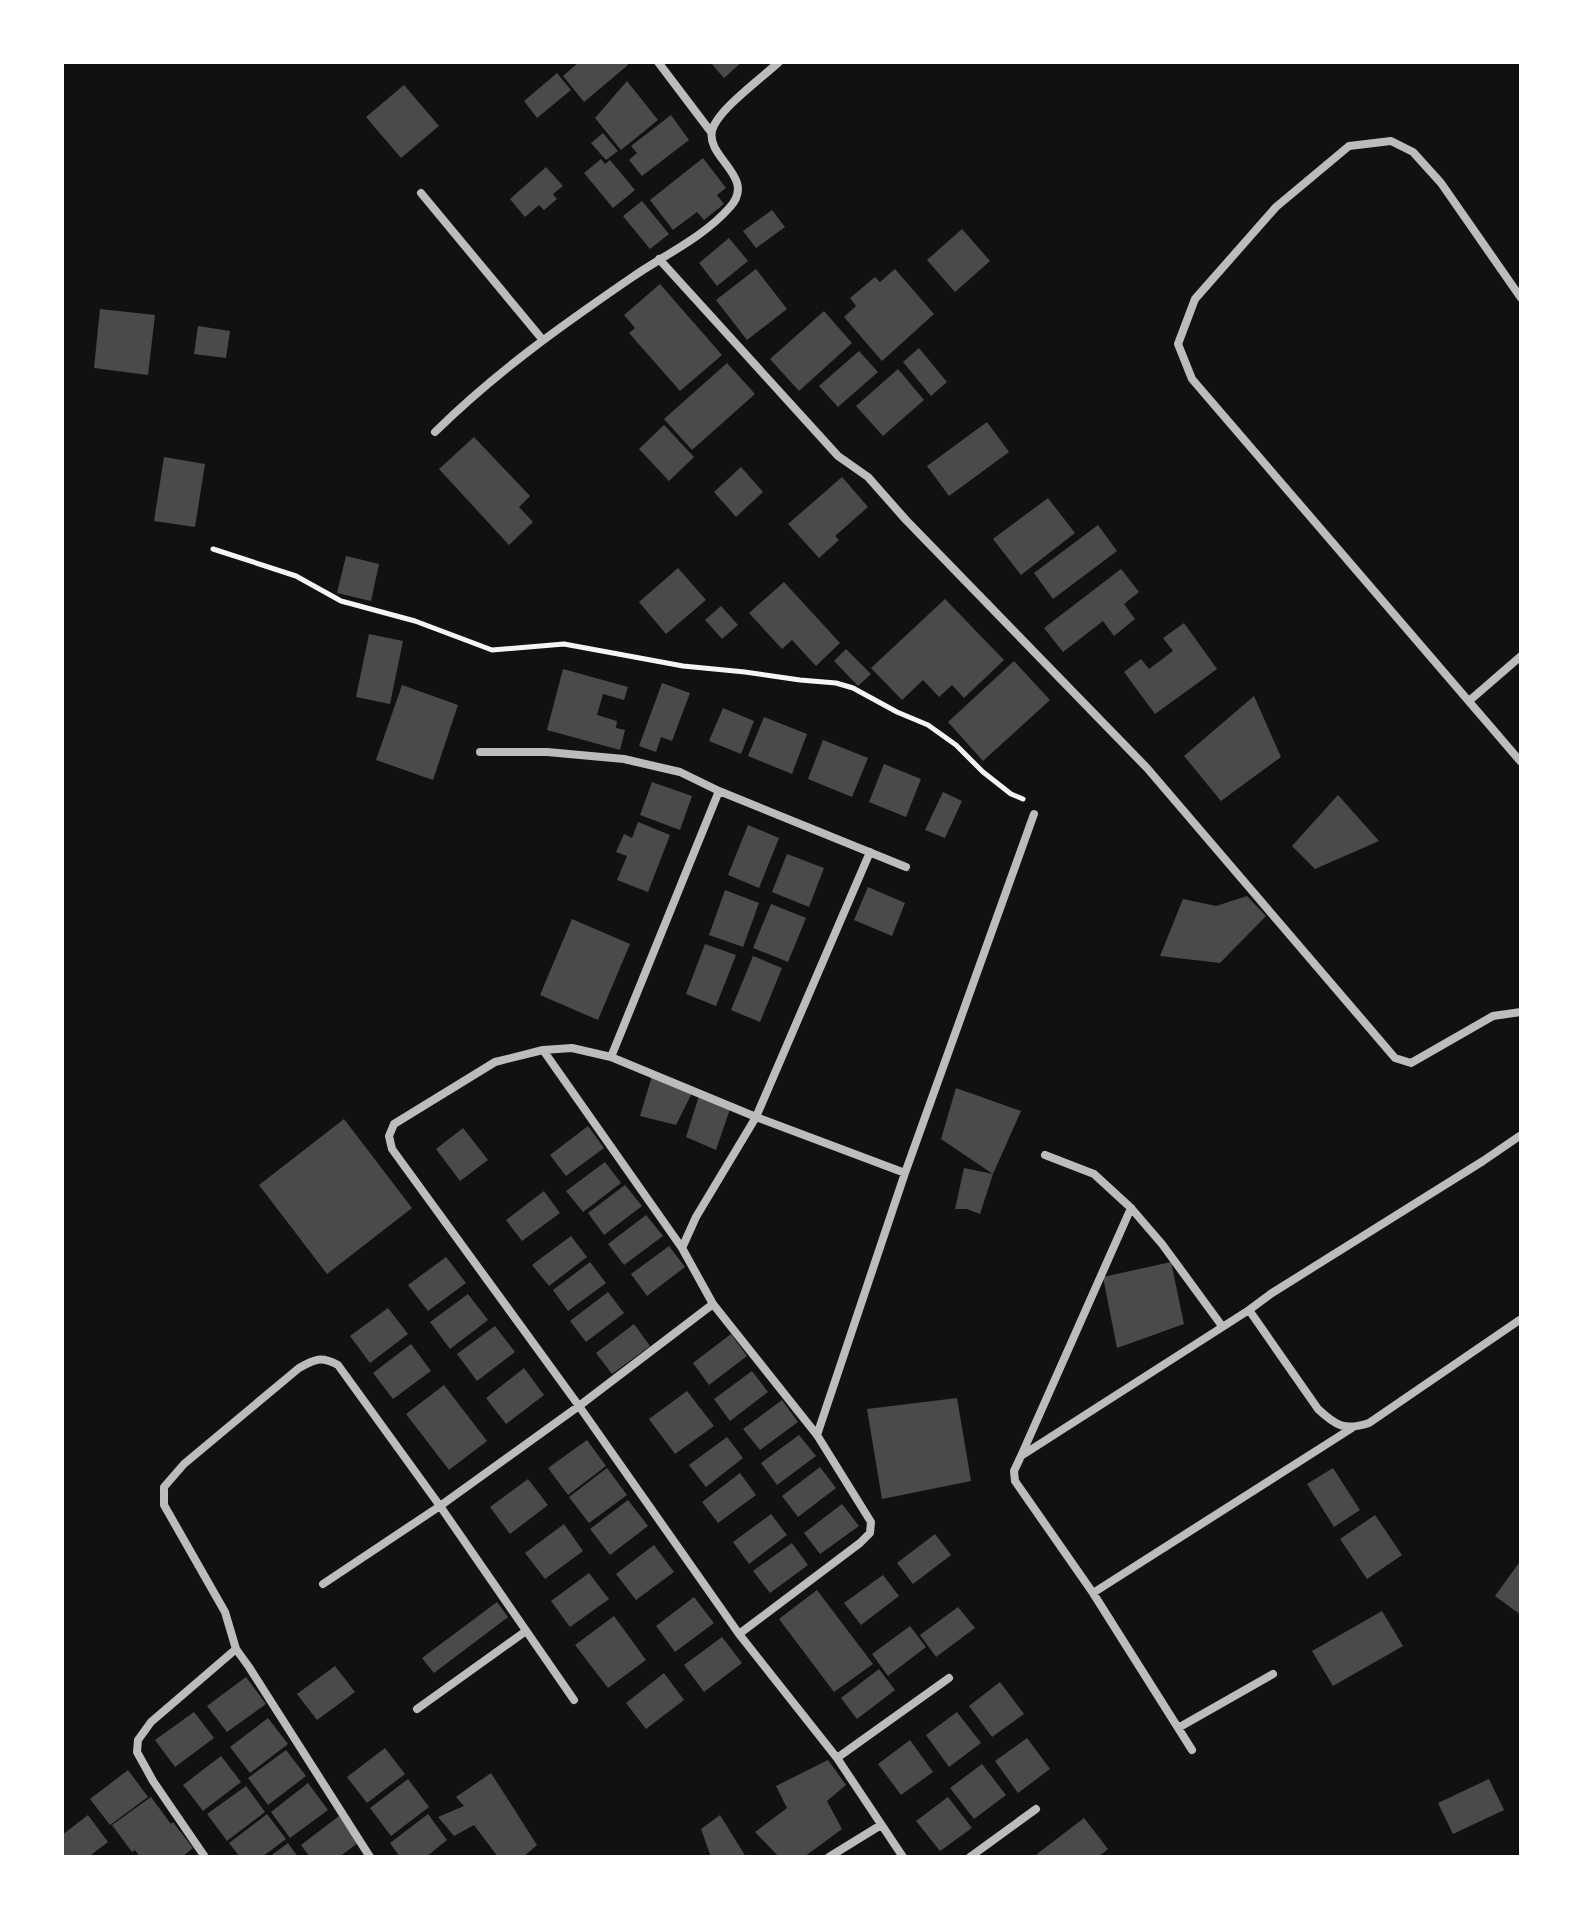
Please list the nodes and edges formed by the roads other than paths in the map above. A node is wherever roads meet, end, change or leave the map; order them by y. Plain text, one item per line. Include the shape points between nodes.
1 (658, 62) edge
2 (779, 62) edge
3 (711, 132) junction
4 (421, 193) dead end
5 (659, 259) junction
6 (1521, 298) edge
7 (542, 339) junction
8 (435, 432) dead end
9 (1521, 656) edge
10 (1469, 701) junction
11 (480, 752) dead end
12 (1521, 762) edge
13 (719, 791) junction
14 (1034, 814) road end
15 (870, 852) junction
16 (906, 867) dead end
17 (1521, 1012) edge
18 (543, 1050) junction
19 (611, 1057) junction
20 (756, 1117) junction
21 (1521, 1135) edge
22 (1045, 1155) dead end
23 (905, 1173) junction
24 (1131, 1208) junction
25 (682, 1248) junction
26 (713, 1304) junction
27 (1249, 1310) junction
28 (1521, 1319) edge
29 (1222, 1326) junction
30 (579, 1406) junction
31 (1352, 1428) junction
32 (817, 1435) junction
33 (1021, 1456) junction
34 (440, 1506) junction
35 (323, 1584) dead end
36 (1093, 1593) junction
37 (526, 1631) junction
38 (739, 1634) junction
39 (236, 1649) junction
40 (1273, 1674) dead end
41 (949, 1678) dead end
42 (574, 1700) dead end
43 (417, 1709) dead end
44 (1178, 1728) junction
45 (1192, 1750) dead end
46 (837, 1758) junction
47 (1036, 1809) dead end
48 (881, 1825) junction
49 (205, 1857) edge
50 (370, 1857) edge
51 (829, 1857) edge
52 (903, 1857) edge
53 (970, 1857) edge

1 - 3 street
2 - 3 street via 720,115
3 - 5 street via 738,182 738,195 699,234
4 - 7 street
5 - 7 street
5 - 17 street via 838,456 868,477 1147,768 1395,1058 1411,1063 1493,1016
6 - 10 street via 1441,183 1413,152 1391,141 1349,146 1276,207 1195,299 1178,344 1192,379
7 - 8 street
9 - 10 street
10 - 12 street
11 - 13 street via 624,759 680,772
13 - 15 street
13 - 19 street
14 - 23 street
15 - 16 street
15 - 20 street
18 - 19 street via 572,1048
18 - 25 street
18 - 30 street via 495,1062 394,1124 389,1136 392,1149
19 - 20 street
20 - 23 street
20 - 25 street
21 - 27 street
22 - 24 street via 1094,1174
23 - 32 street
24 - 29 street
24 - 33 street
25 - 26 street
26 - 30 street
26 - 32 street
27 - 29 street
27 - 31 street via 1318,1409 1331,1422
28 - 31 street via 1369,1423
29 - 33 street
30 - 34 street
30 - 38 street
31 - 36 street
32 - 38 street via 871,1522 870,1533
33 - 36 street via 1015,1481
34 - 35 street
34 - 37 street
34 - 39 street via 338,1365 313,1360 299,1368 184,1464 164,1487 164,1505 225,1612
36 - 44 street
37 - 42 street
37 - 43 street
38 - 46 street
39 - 49 street via 151,1722 138,1740 137,1752 153,1781
39 - 50 street
40 - 44 street
41 - 46 street
44 - 45 street
46 - 48 street
47 - 53 street
48 - 51 street
48 - 52 street

